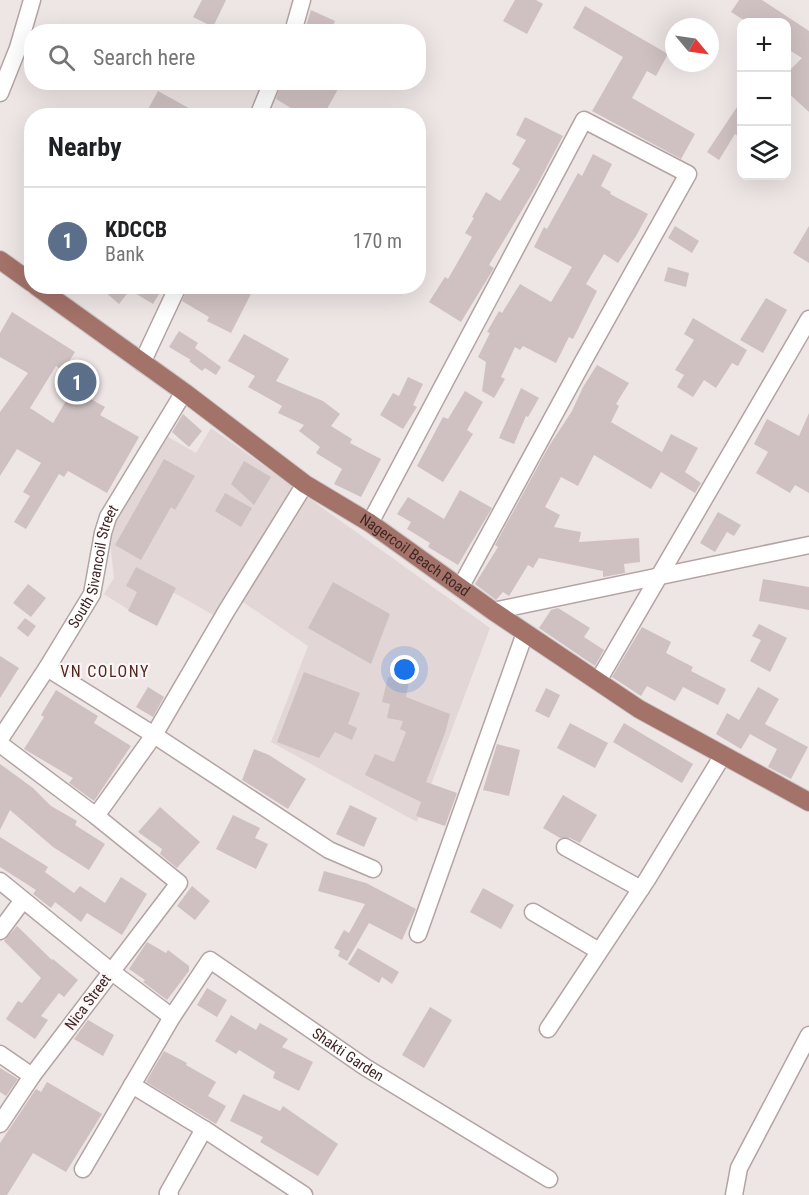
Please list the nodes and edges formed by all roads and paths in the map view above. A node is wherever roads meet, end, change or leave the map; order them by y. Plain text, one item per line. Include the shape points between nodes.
1 (32, 0) edge
2 (302, 0) edge
3 (25, 24) edge
4 (295, 24) edge
5 (24, 27) edge
6 (269, 90) edge
7 (0, 93) edge
8 (261, 108) edge
9 (0, 260) edge
10 (24, 277) edge
11 (47, 294) edge
12 (174, 294) edge
13 (809, 319) edge
14 (142, 363) junction
15 (184, 392) junction
16 (305, 484) junction
17 (370, 523) junction
18 (809, 545) edge
19 (657, 578) junction
20 (460, 588) junction
21 (493, 611) junction
22 (525, 633) junction
23 (47, 668) junction
24 (598, 681) junction
25 (154, 735) junction
26 (0, 739) edge
27 (0, 744) edge
28 (723, 755) junction
29 (809, 801) edge
30 (96, 816) junction
31 (565, 847) dead end
32 (373, 869) dead end
33 (0, 881) edge
34 (641, 889) junction
35 (23, 900) junction
36 (533, 912) dead end
37 (0, 931) edge
38 (418, 934) dead end
39 (600, 951) junction
40 (112, 972) junction
41 (172, 1017) junction
42 (548, 1029) dead end
43 (809, 1035) edge
44 (0, 1054) edge
45 (32, 1076) junction
46 (132, 1085) junction
47 (0, 1124) edge
48 (204, 1128) junction
49 (83, 1169) dead end
50 (549, 1179) dead end
51 (170, 1195) edge
52 (304, 1195) edge
53 (734, 1195) edge

1 - 3 street
2 - 4 street
5 - 7 street
6 - 8 street
9 - 10 main road
11 - 14 main road, Nagercoil Beach Road
12 - 14 street
13 - 19 street
14 - 15 main road, Nagercoil Beach Road
15 - 16 main road, Nagercoil Beach Road
15 - 23 street, South Sivancoil Street via 108,518 92,594
16 - 17 main road, Nagercoil Beach Road
16 - 25 street
17 - 20 main road, Nagercoil Beach Road
17 - 20 street via 584,120 688,174
18 - 19 street
19 - 21 street
19 - 24 street
20 - 21 main road, Nagercoil Beach Road
21 - 22 main road, Nagercoil Beach Road
22 - 24 main road, Nagercoil Beach Road
22 - 38 street
23 - 25 street
23 - 26 street, South Sivancoil Street
24 - 28 main road, Nagercoil Beach Road via 639,709
25 - 30 street
25 - 32 street via 329,850
27 - 30 street
28 - 29 main road, Nagercoil Beach Road
28 - 34 street
30 - 40 street, Nica Street via 179,883
31 - 34 street
33 - 35 street
34 - 39 street
35 - 37 street
35 - 40 street
36 - 39 street
39 - 42 street
40 - 41 street
40 - 45 street, Nica Street
41 - 46 street
41 - 50 street, Shakti Garden via 210,960 365,1067
43 - 53 street via 739,1168
44 - 45 street
45 - 47 street, Nica Street
46 - 48 street
46 - 49 street
48 - 51 street
48 - 52 street

